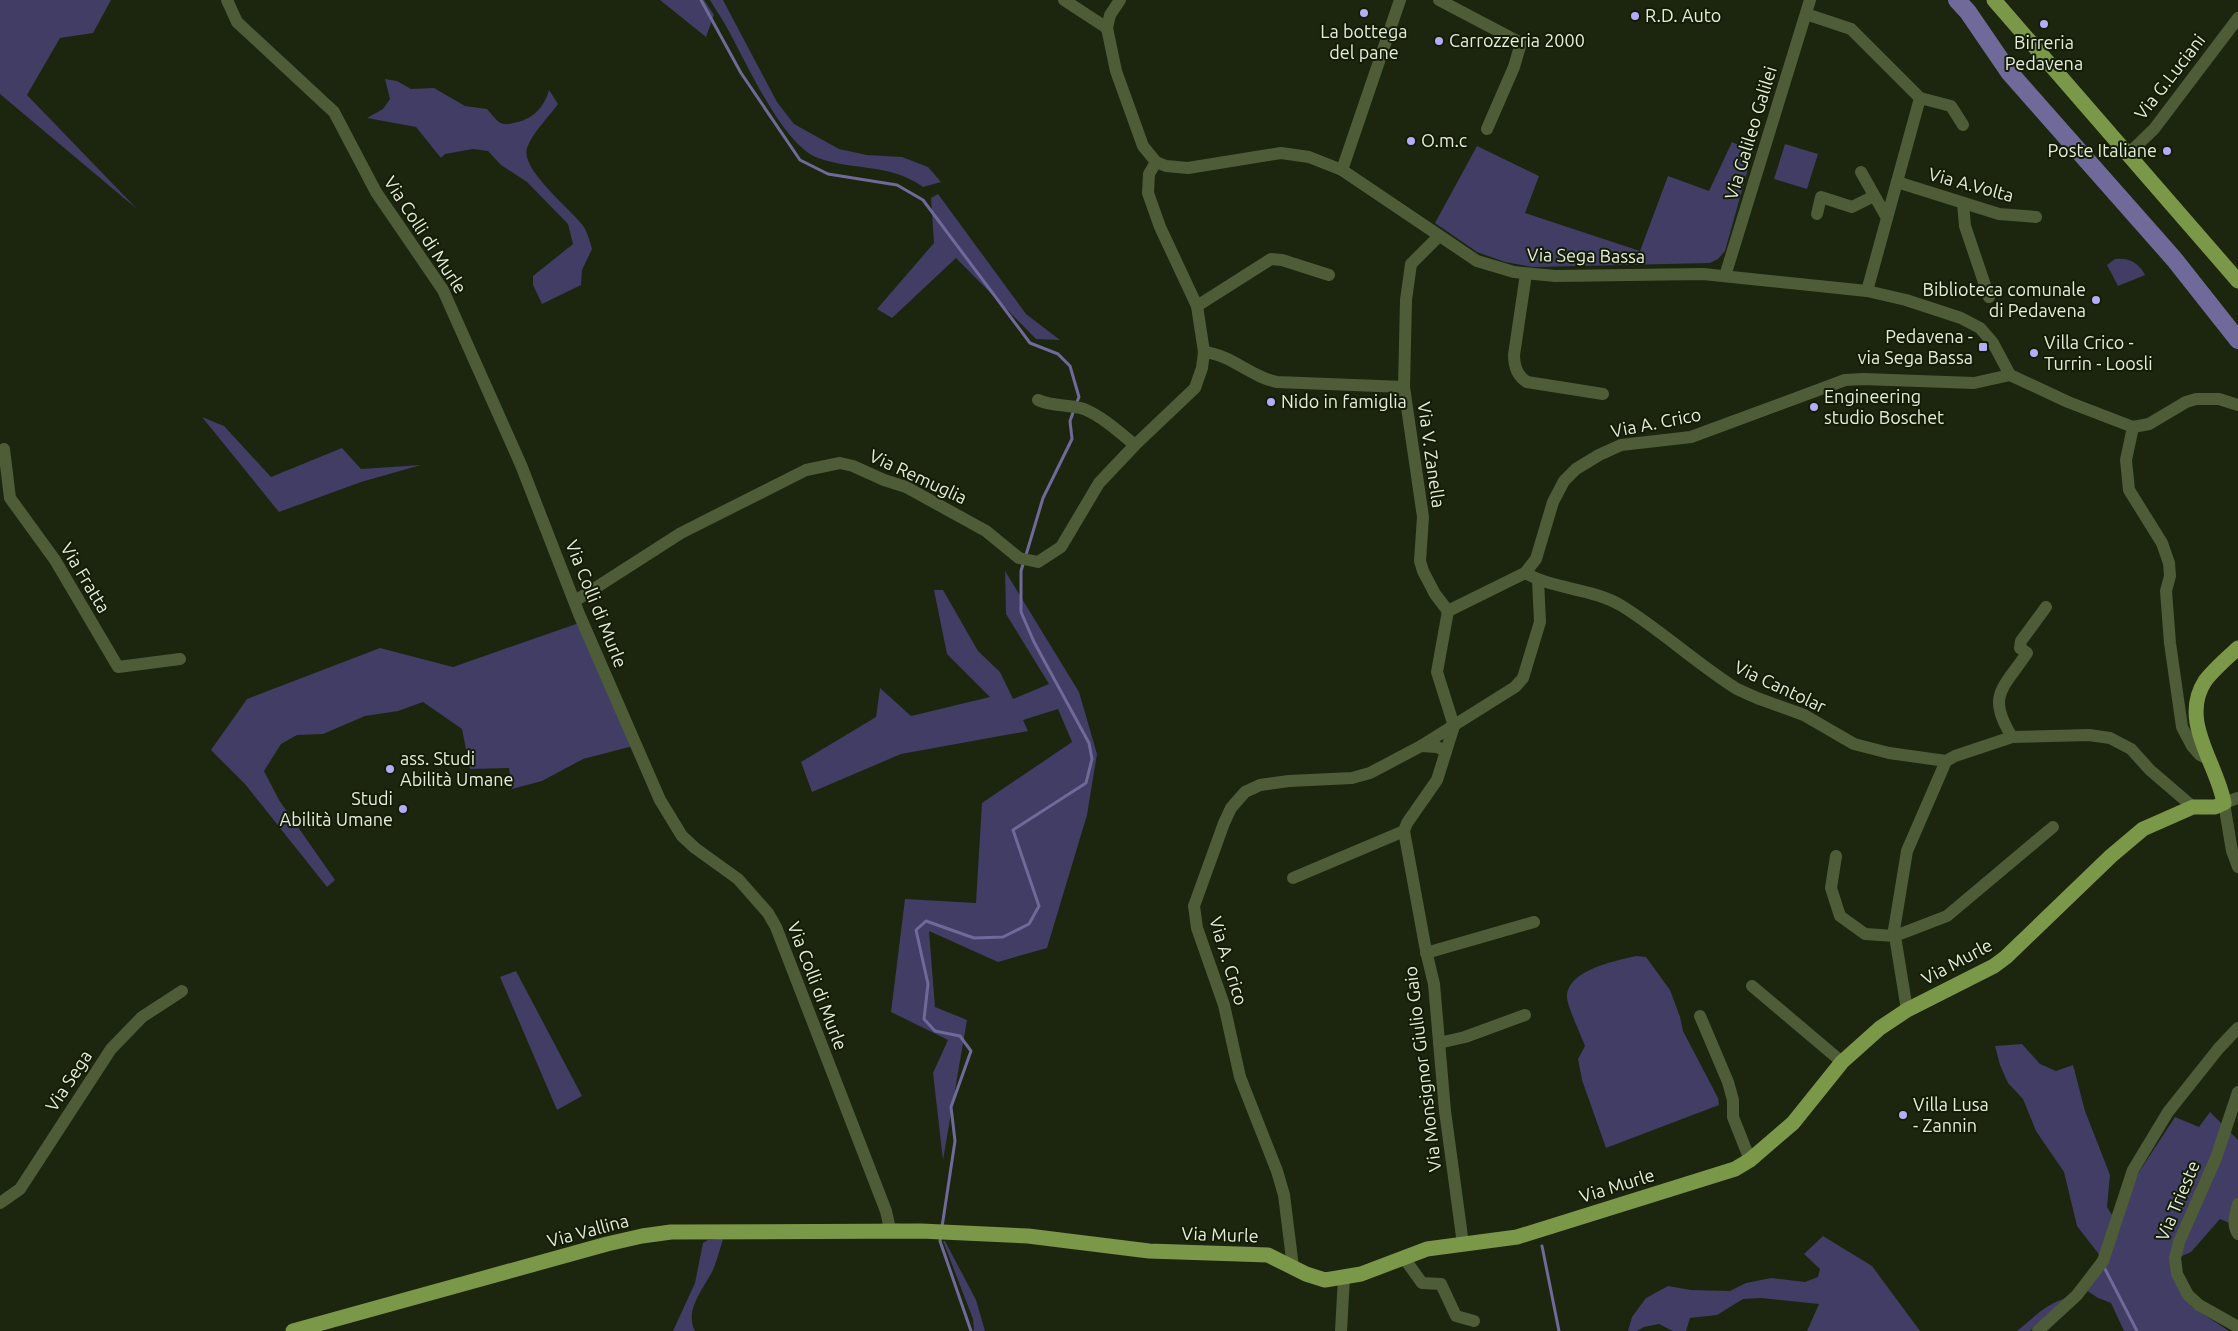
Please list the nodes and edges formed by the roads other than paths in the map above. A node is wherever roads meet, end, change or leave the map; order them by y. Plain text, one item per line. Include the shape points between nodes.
1 (227, 0) edge
2 (1064, 0) edge
3 (1120, 0) edge
4 (1400, 0) edge
5 (1439, 0) edge
6 (1810, 0) edge
7 (1994, 0) edge
8 (1806, 14) junction
9 (2238, 18) edge
10 (1107, 28) junction
11 (1920, 98) junction
12 (1962, 125) dead end
13 (1487, 129) dead end
14 (2128, 154) junction
15 (1156, 162) junction
16 (1342, 170) junction
17 (1861, 172) dead end
18 (1896, 182) junction
19 (1874, 196) junction
20 (1963, 204) junction
21 (1817, 214) dead end
22 (2036, 217) dead end
23 (1887, 218) junction
24 (1439, 236) junction
25 (1526, 274) junction
26 (1329, 275) dead end
27 (1725, 276) junction
28 (2238, 281) edge
29 (1867, 291) junction
30 (1989, 297) dead end
31 (1197, 306) junction
32 (1204, 352) junction
33 (2010, 375) junction
34 (1404, 387) junction
35 (1603, 394) dead end
36 (1038, 400) dead end
37 (2238, 405) edge
38 (2134, 427) junction
39 (1135, 445) junction
40 (4, 449) dead end
41 (1525, 573) junction
42 (1538, 580) junction
43 (575, 601) junction
44 (2046, 607) dead end
45 (1448, 611) junction
46 (2238, 648) edge
47 (180, 659) dead end
48 (1454, 726) junction
49 (2019, 737) junction
50 (1421, 746) junction
51 (1446, 752) junction
52 (2210, 760) junction
53 (1946, 761) junction
54 (2238, 798) edge
55 (2224, 803) junction
56 (2193, 807) junction
57 (2053, 827) dead end
58 (1404, 831) junction
59 (1836, 856) dead end
60 (2238, 867) edge
61 (1293, 878) dead end
62 (1534, 922) dead end
63 (1895, 936) junction
64 (1426, 952) junction
65 (1752, 986) dead end
66 (182, 991) dead end
67 (1908, 1010) junction
68 (1525, 1015) dead end
69 (1700, 1016) dead end
70 (2238, 1028) edge
71 (1439, 1043) junction
72 (1842, 1062) junction
73 (2238, 1092) edge
74 (1750, 1160) junction
75 (0, 1203) edge
76 (2238, 1204) edge
77 (901, 1230) junction
78 (2238, 1234) edge
79 (1462, 1244) junction
80 (1404, 1258) junction
81 (1292, 1267) junction
82 (1344, 1277) junction
83 (1474, 1321) dead end
84 (2238, 1327) edge
85 (293, 1331) edge
86 (1341, 1331) edge
87 (2038, 1331) edge

1 - 43 street, Via Colli di Murle via 237,22 334,112 376,192 443,290 521,465
2 - 10 street
3 - 10 street
4 - 16 street
5 - 13 street via 1521,43
6 - 8 street, Via Galileo Galilei
7 - 14 main road
8 - 11 street via 1851,29
8 - 27 street, Via Galileo Galilei
9 - 14 street, Via G.Luciani via 2154,129
10 - 15 street via 1112,60 1124,99 1143,146
11 - 12 street via 1951,106
11 - 18 street
14 - 28 main road
15 - 16 street, Via Sega Bassa via 1188,168 1281,152 1309,157
15 - 31 street, Via Remuglia via 1148,174 1148,193 1160,227
16 - 24 street, Via Sega Bassa
17 - 19 street
18 - 20 street, Via A.Volta
18 - 23 street
19 - 21 street via 1852,207 1822,198
19 - 23 street
20 - 22 street, Via A.Volta via 1999,214
20 - 30 street via 1965,226
23 - 29 street
24 - 25 street, Via Sega Bassa via 1478,261
24 - 34 street, Via V. Zanella via 1411,264 1406,300
25 - 27 street, Via Sega Bassa
25 - 35 street via 1514,356 1519,375 1527,382
26 - 31 street via 1271,259
27 - 29 street, Via Sega Bassa
29 - 33 street, Via Sega Bassa via 1951,314 1974,324 1991,339
31 - 32 street, Via Remuglia
32 - 34 street, Via V. Zanella via 1233,360 1263,378 1277,382
32 - 39 street, Via Remuglia via 1195,388
33 - 38 street
33 - 41 street, Via A. Crico via 1974,383 1845,380 1692,437 1621,445 1576,470 1564,481 1553,502 1536,559
34 - 45 street, Via V. Zanella via 1423,517 1420,561 1434,594
36 - 39 street via 1050,406 1083,409 1101,418
37 - 38 street via 2219,399 2196,399 2150,424
38 - 52 street via 2126,460 2129,490 2162,543 2169,564 2166,591 2170,643 2182,727 2192,746
39 - 43 street, Via Remuglia via 1099,483 1061,547 1044,560 1019,558 978,526 906,487 854,466 840,464 806,470 681,533
40 - 47 street, Via Fratta via 10,498 55,560 118,668
41 - 42 street, Via Cantolar
41 - 45 street
42 - 48 street via 1540,622 1523,678 1515,687
42 - 53 street, Via Cantolar via 1580,589 1621,606 1721,679 1757,698 1804,715 1846,741 1888,753
43 - 77 street, Via Colli di Murle via 649,776 678,830 695,848 738,879 776,927 886,1211 890,1230
44 - 49 street via 2020,640 2020,648 2027,653 1999,697 1999,713
45 - 48 street via 1437,672
46 - 52 main road via 2206,680 2198,697 2196,724
48 - 50 street, Via A. Crico
48 - 51 street
49 - 53 street
49 - 56 street via 2089,735 2110,738 2131,749
50 - 51 street
50 - 81 street, Via A. Crico via 1370,773 1352,778 1289,781 1260,785 1245,792 1231,808 1224,823 1194,906 1198,928 1224,1005 1240,1077 1284,1194
51 - 58 street via 1433,789
52 - 55 main road
53 - 63 street via 1907,851
54 - 55 street
55 - 56 main road, Via Murle via 2215,807
55 - 60 street
56 - 67 main road, Via Murle via 2143,829 1994,966
57 - 63 street via 1947,916
58 - 61 street
58 - 64 street, Via Monsignor Giulio Gaio
59 - 63 street via 1831,888 1840,916 1865,934
62 - 64 street
63 - 67 street
64 - 71 street, Via Monsignor Giulio Gaio via 1434,984
65 - 72 street
66 - 75 street, Via Sega via 142,1017 111,1049 20,1189
67 - 72 main road, Via Murle via 1880,1028
68 - 71 street
69 - 74 street via 1728,1082 1733,1117
70 - 87 street via 2218,1048 2168,1112 2133,1170 2103,1261 2077,1295
71 - 79 street, Via Monsignor Giulio Gaio
72 - 74 main road, Via Murle via 1799,1116
73 - 84 street, Via Trieste via 2219,1150 2175,1258 2177,1274 2188,1294 2199,1305
74 - 79 main road, Via Murle via 1735,1169 1517,1237
76 - 78 street via 2234,1216
77 - 81 main road, Via Murle via 1028,1236 1149,1251 1268,1255
77 - 85 main road, Via Vallina via 671,1232 642,1236
79 - 80 main road, Via Murle via 1426,1249
80 - 82 main road, Via Murle
80 - 83 street via 1422,1283 1441,1284 1456,1316
81 - 82 main road, Via Murle via 1325,1280
82 - 86 street

